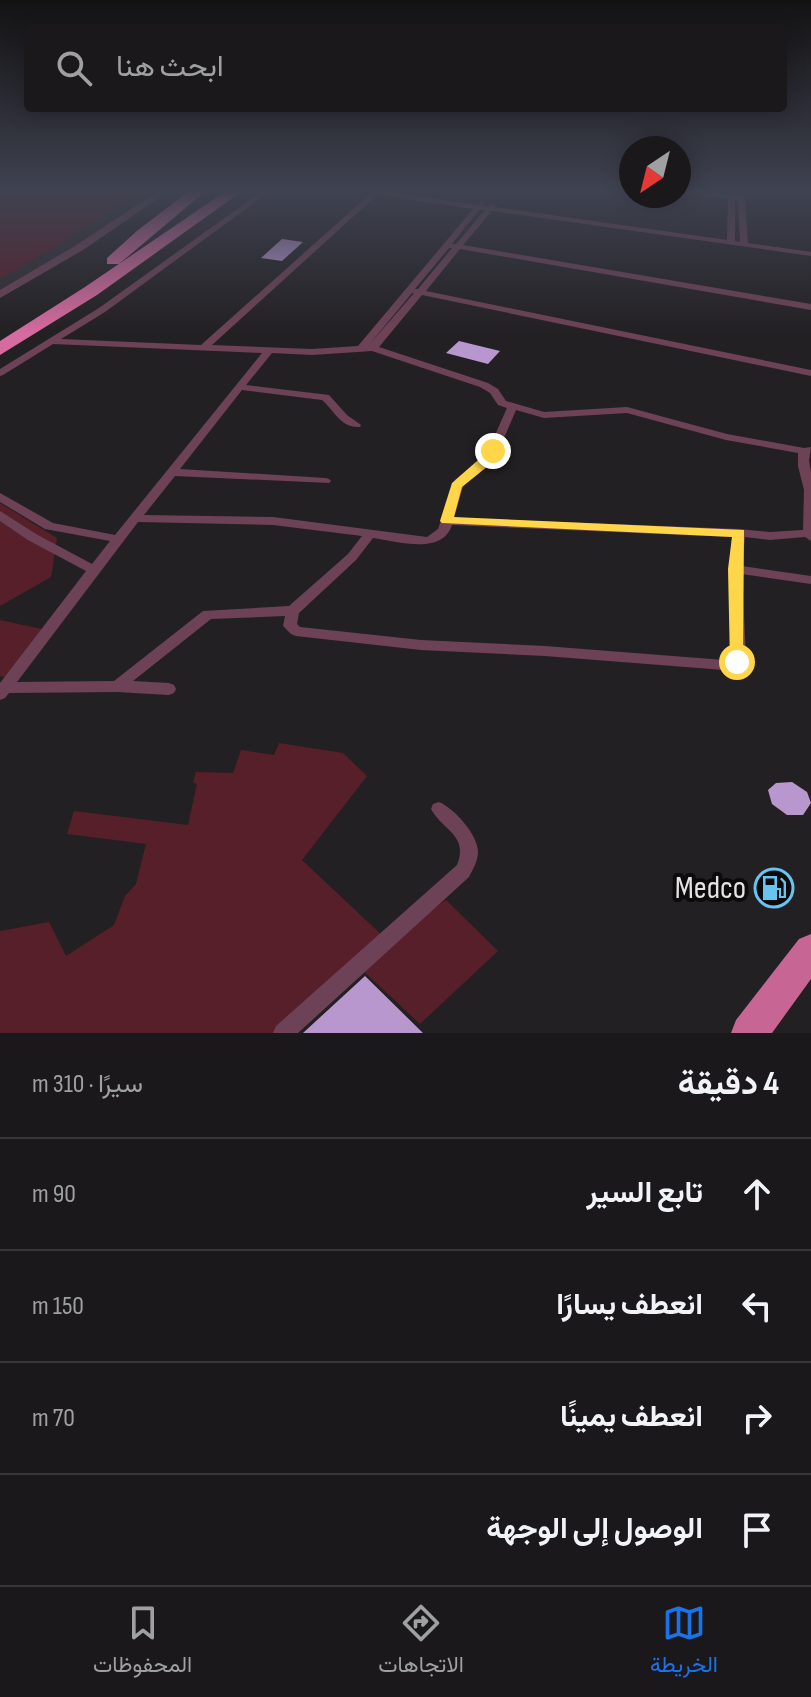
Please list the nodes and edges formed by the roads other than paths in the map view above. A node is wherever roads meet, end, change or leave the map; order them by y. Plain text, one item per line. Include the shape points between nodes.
1 (75, 237) edge
2 (95, 237) edge
3 (138, 237) edge
4 (149, 237) edge
5 (168, 237) edge
6 (202, 237) edge
7 (326, 237) edge
8 (460, 237) edge
9 (705, 237) edge
10 (732, 237) edge
11 (744, 237) edge
12 (732, 241) junction
13 (744, 242) junction
14 (454, 244) junction
15 (811, 252) edge
16 (113, 261) junction
17 (0, 284) edge
18 (415, 291) junction
19 (0, 295) edge
20 (811, 305) edge
21 (0, 335) edge
22 (55, 342) junction
23 (204, 347) junction
24 (368, 348) junction
25 (0, 349) edge
26 (269, 350) junction
27 (0, 373) edge
28 (811, 373) edge
29 (239, 387) junction
30 (512, 407) junction
31 (356, 425) dead end
32 (808, 451) edge
33 (171, 472) junction
34 (325, 481) dead end
35 (0, 497) edge
36 (0, 515) edge
37 (134, 518) junction
38 (447, 521) junction
39 (739, 533) junction
40 (369, 535) junction
41 (810, 535) edge
42 (118, 539) junction
43 (735, 569) junction
44 (94, 570) junction
45 (811, 580) edge
46 (292, 611) junction
47 (117, 686) junction
48 (169, 689) dead end
49 (3, 691) edge
50 (439, 809) dead end
51 (811, 951) edge
52 (283, 1033) edge
53 (749, 1033) edge

1 - 17 street
2 - 19 street
3 - 16 highway
4 - 16 highway
5 - 25 highway
6 - 22 street
7 - 23 street
8 - 14 street
9 - 12 street
10 - 12 street
11 - 13 street
12 - 13 street
13 - 15 street
14 - 18 street
14 - 20 street
16 - 21 highway
18 - 24 street
18 - 28 street
22 - 23 street
22 - 27 street
23 - 26 street
24 - 26 street
24 - 30 street via 484,385
26 - 29 street
29 - 31 street via 325,397 339,417
29 - 33 street
30 - 32 street via 555,416 637,411 726,437
30 - 38 street via 490,459 456,486
32 - 41 street via 802,460 810,492
33 - 34 street
33 - 37 street
35 - 42 street via 49,526
36 - 44 street
37 - 40 street via 273,521
37 - 42 street
38 - 39 street
38 - 40 street via 444,531 429,541
39 - 41 street
39 - 43 street
40 - 46 street
42 - 44 street
43 - 45 street
43 - 46 street via 739,657 732,665 307,634 290,626
44 - 49 street
46 - 47 street via 208,614
47 - 48 street
47 - 49 street
50 - 52 street via 470,844 471,857 463,871
51 - 53 highway

